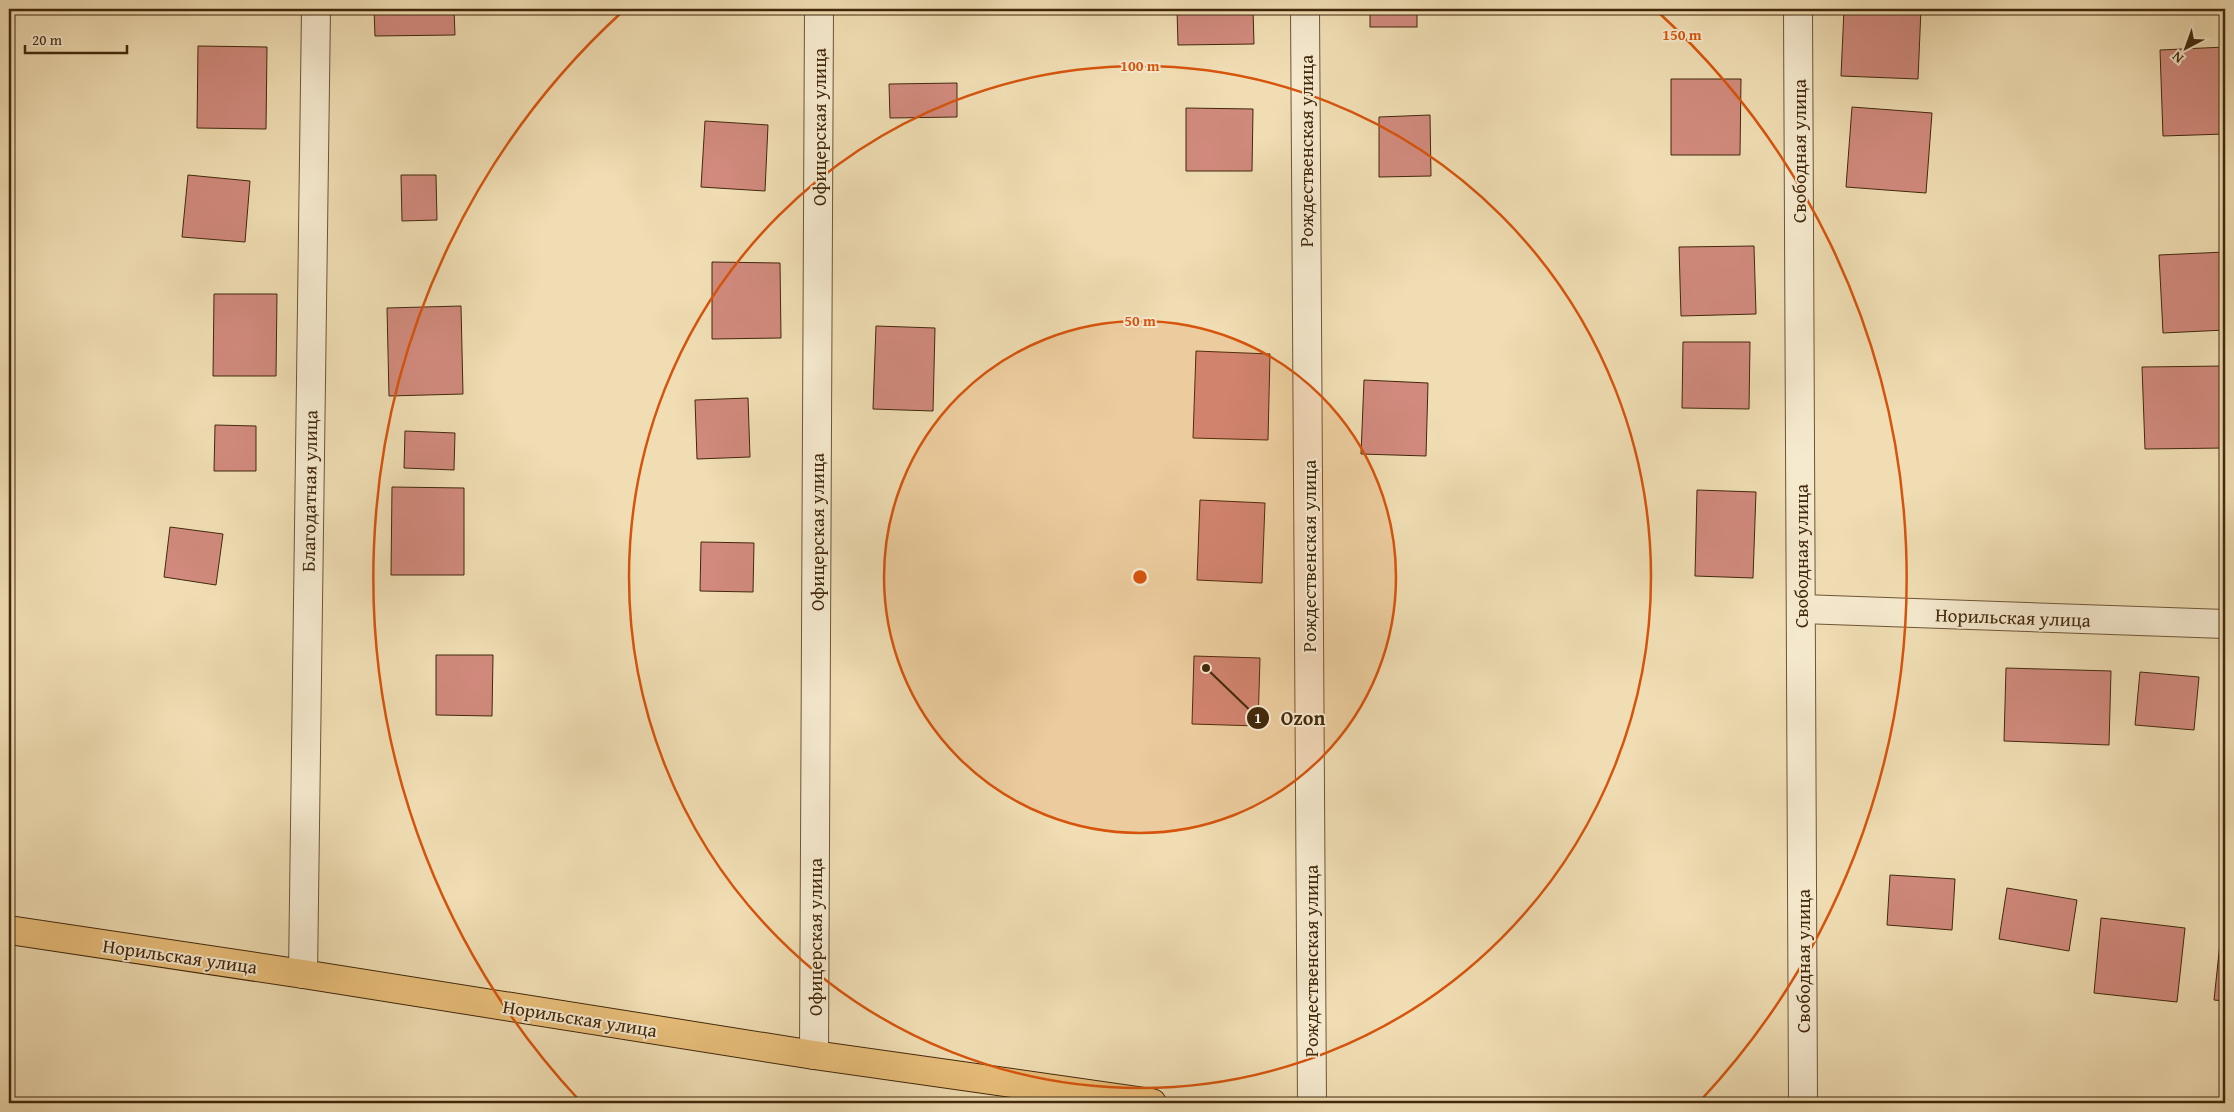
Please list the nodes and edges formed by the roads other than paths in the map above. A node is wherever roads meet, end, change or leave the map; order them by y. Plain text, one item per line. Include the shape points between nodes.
1 (316, 9) edge
2 (819, 9) edge
3 (1305, 9) edge
4 (1798, 9) edge
5 (1802, 609) junction
6 (2225, 624) edge
7 (9, 930) edge
8 (303, 974) junction
9 (814, 1055) junction
10 (1152, 1103) edge
11 (1312, 1103) edge
12 (1803, 1103) edge

1 - 8 street, Благодатная улица
2 - 9 street, Офицерская улица
3 - 11 street, Рождественская улица
4 - 5 street, Свободная улица
5 - 6 street, Норильская улица
5 - 12 street, Свободная улица
7 - 8 main road, Норильская улица
8 - 9 main road, Норильская улица
9 - 10 main road, Норильская улица

